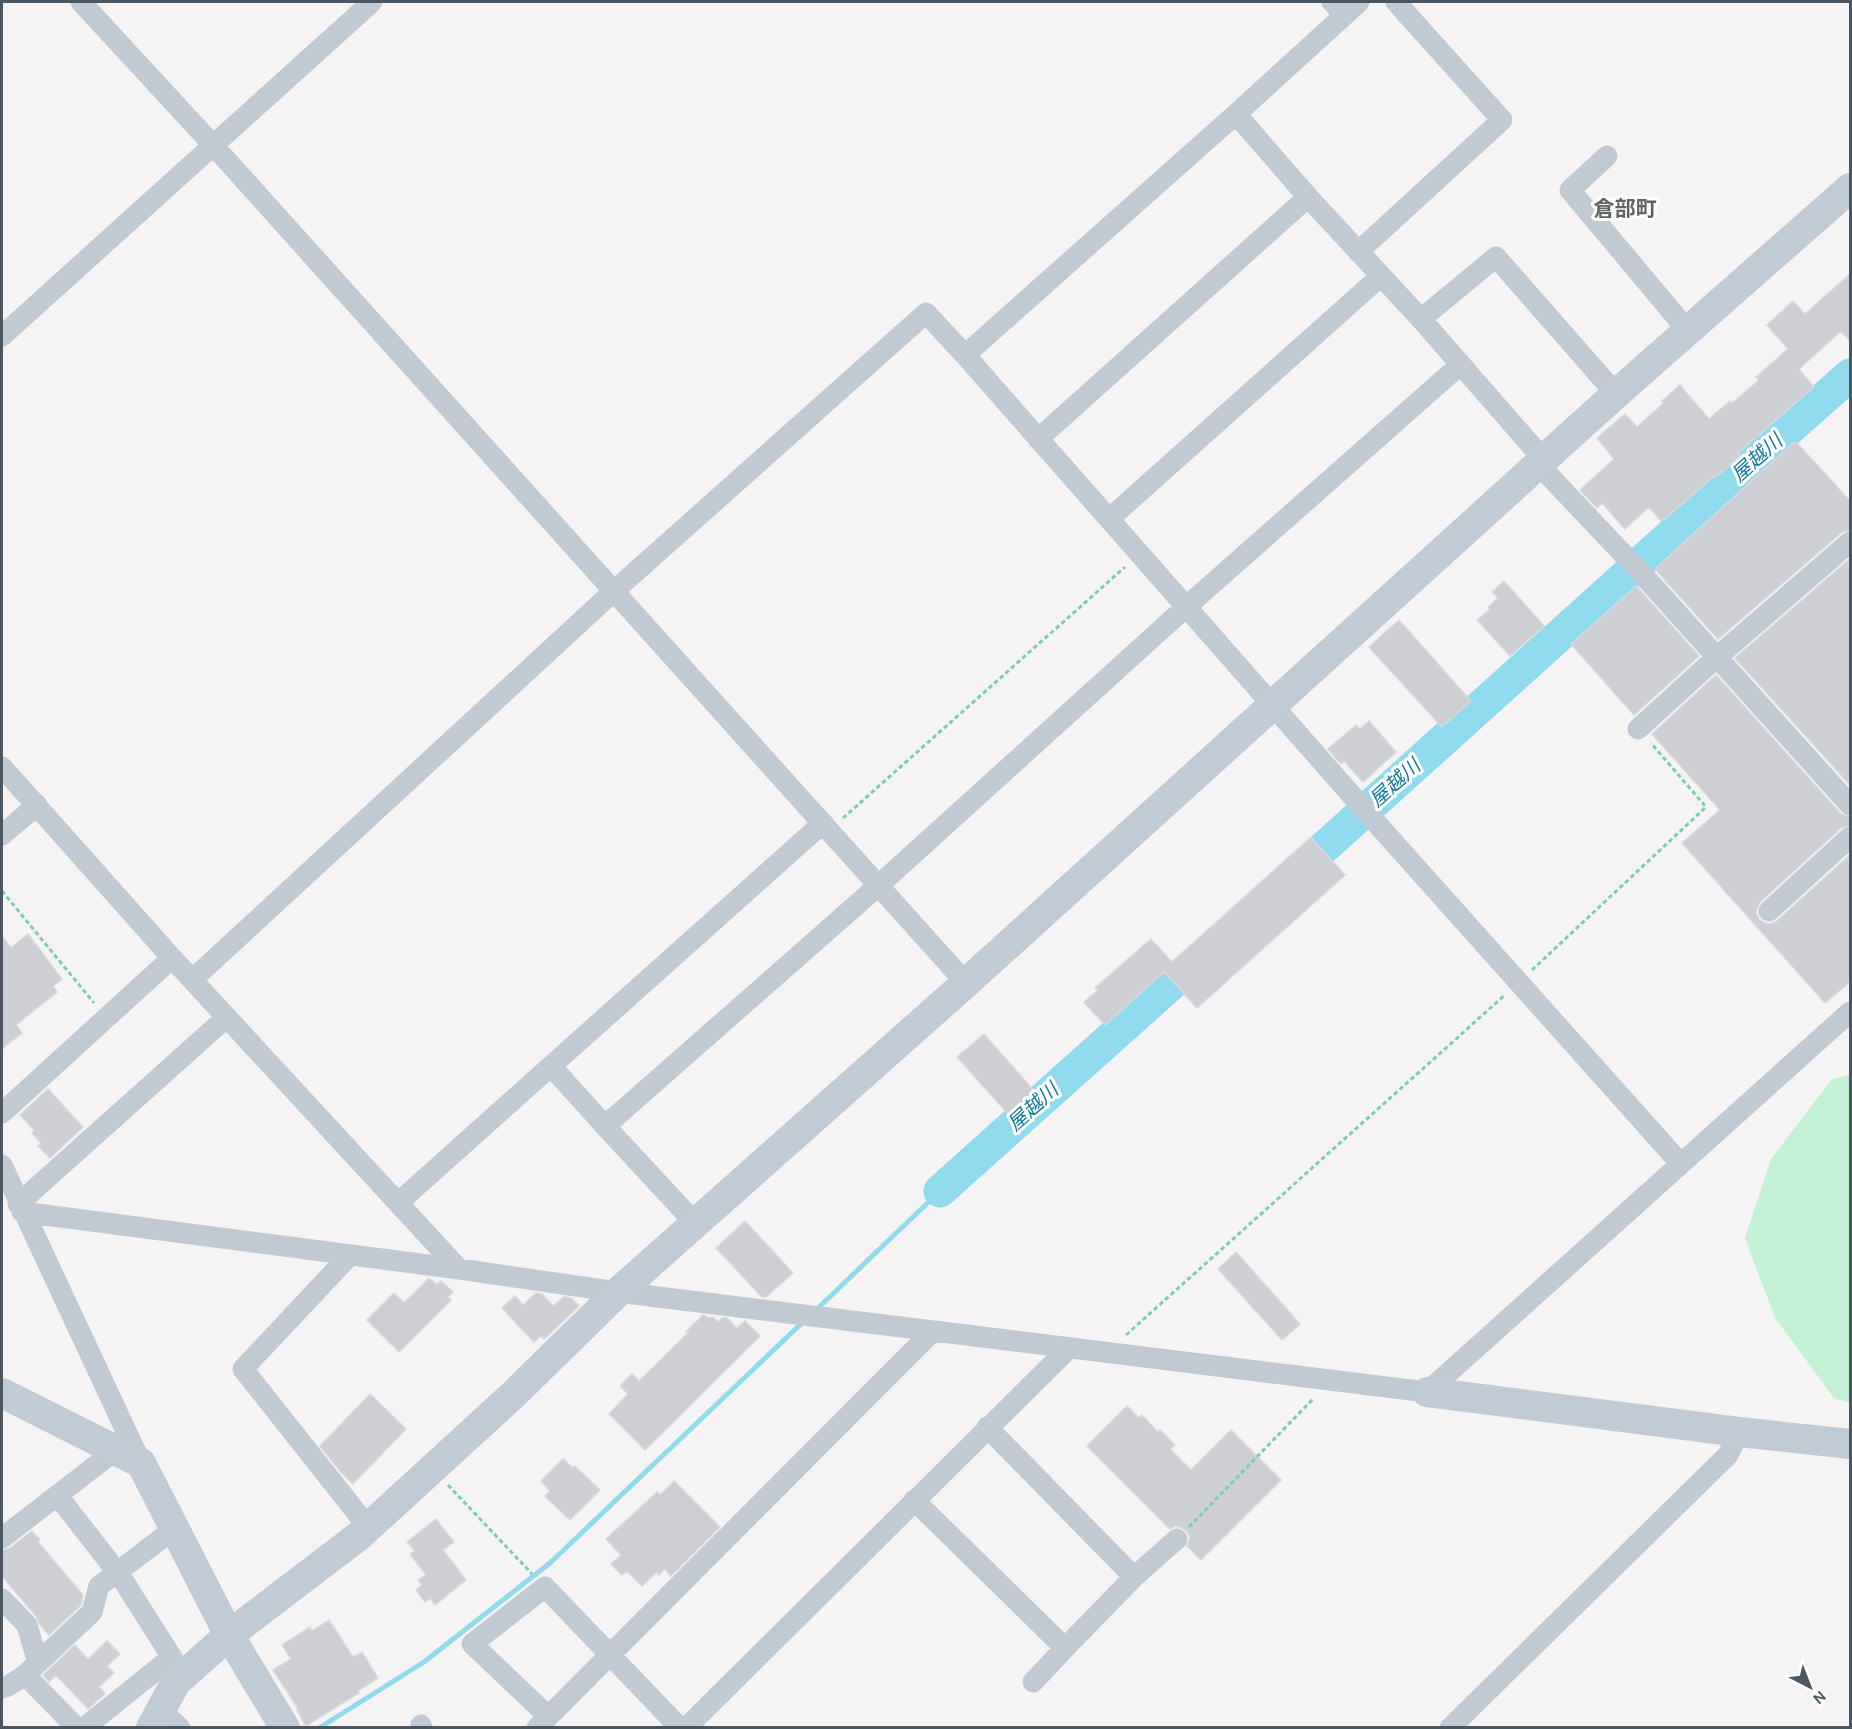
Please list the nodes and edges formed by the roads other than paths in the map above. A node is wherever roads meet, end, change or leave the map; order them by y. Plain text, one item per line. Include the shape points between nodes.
1 (81, 2) edge
2 (372, 2) edge
3 (1396, 2) edge
4 (1345, 6) edge
5 (1236, 114) junction
6 (213, 145) junction
7 (1606, 156) dead end
8 (1851, 189) edge
9 (1308, 197) junction
10 (1358, 252) junction
11 (1381, 276) junction
12 (1421, 319) junction
13 (1688, 331) junction
14 (2, 336) edge
15 (965, 355) junction
16 (1460, 365) junction
17 (1616, 394) junction
18 (1038, 439) junction
19 (1542, 463) junction
20 (1109, 519) junction
21 (1851, 542) edge
22 (614, 591) junction
23 (1186, 607) junction
24 (1717, 657) junction
25 (1273, 706) junction
26 (1638, 729) road end
27 (2, 767) edge
28 (37, 805) junction
29 (1851, 805) edge
30 (826, 827) junction
31 (2, 835) edge
32 (1851, 837) edge
33 (879, 885) junction
34 (1769, 911) dead end
35 (172, 958) junction
36 (193, 979) junction
37 (966, 983) junction
38 (1851, 1012) edge
39 (227, 1017) junction
40 (552, 1066) junction
41 (2, 1113) edge
42 (605, 1126) junction
43 (1681, 1164) junction
44 (2, 1165) edge
45 (399, 1202) junction
46 (20, 1208) junction
47 (695, 1223) junction
48 (350, 1255) junction
49 (459, 1269) junction
50 (618, 1292) junction
51 (933, 1331) junction
52 (1069, 1348) junction
53 (1427, 1392) junction
54 (2, 1393) edge
55 (987, 1428) junction
56 (1739, 1432) junction
57 (1851, 1444) edge
58 (128, 1457) junction
59 (57, 1495) junction
60 (914, 1500) junction
61 (368, 1527) junction
62 (174, 1529) junction
63 (2, 1538) edge
64 (1177, 1539) road end
65 (117, 1572) junction
66 (1134, 1577) junction
67 (2, 1599) edge
68 (229, 1635) junction
69 (1065, 1648) junction
70 (610, 1654) junction
71 (177, 1667) junction
72 (32, 1669) junction
73 (1033, 1682) dead end
74 (2, 1688) edge
75 (164, 1722) edge
76 (543, 1722) edge
77 (77, 1728) edge
78 (84, 1728) edge
79 (285, 1728) edge
80 (680, 1728) edge
81 (686, 1728) edge
82 (1450, 1728) edge

1 - 6 street
2 - 6 street
3 - 10 street via 1502,120
4 - 5 street
5 - 9 street
5 - 15 street
6 - 14 street
6 - 22 street
7 - 13 street via 1570,190
8 - 13 street
9 - 10 street
9 - 18 street
10 - 11 street
11 - 12 street
11 - 20 street
12 - 16 street
12 - 17 street via 1496,257
13 - 17 street
15 - 18 street
15 - 22 street via 926,313
16 - 19 street
16 - 23 street
17 - 19 street
18 - 20 street
19 - 24 street
19 - 25 street
20 - 23 street
21 - 24 street
22 - 30 street
22 - 36 street
23 - 25 street
23 - 33 street
24 - 26 street
24 - 29 street
25 - 37 street
25 - 43 street
27 - 28 street
28 - 31 street
28 - 35 street
30 - 33 street
30 - 40 street
32 - 34 street
33 - 37 street
33 - 42 street
35 - 36 street
35 - 41 street
36 - 39 street
37 - 47 street
38 - 43 street
39 - 45 street
39 - 46 street
40 - 42 street
40 - 45 street
42 - 47 street
43 - 53 street
44 - 46 street
45 - 49 street
46 - 48 street
46 - 58 street
47 - 50 street
48 - 49 street
48 - 61 street via 243,1369
49 - 50 street
50 - 51 street
50 - 61 street via 515,1393
51 - 52 street
51 - 70 street
52 - 53 street
52 - 55 street
53 - 56 street
54 - 58 street
55 - 60 street
55 - 66 street
56 - 57 street
56 - 82 street via 1728,1455
58 - 59 street
58 - 62 street
59 - 63 street
59 - 65 street
60 - 69 street
60 - 81 street
61 - 68 street
62 - 65 street
62 - 68 street
64 - 66 street
65 - 71 street
65 - 72 street via 99,1586 92,1612
66 - 69 street
67 - 72 street via 27,1625
68 - 71 street
68 - 79 street
69 - 73 street
70 - 76 street
70 - 76 street via 544,1587 472,1644
70 - 80 street
71 - 75 street
71 - 78 street
72 - 74 street
72 - 77 street

